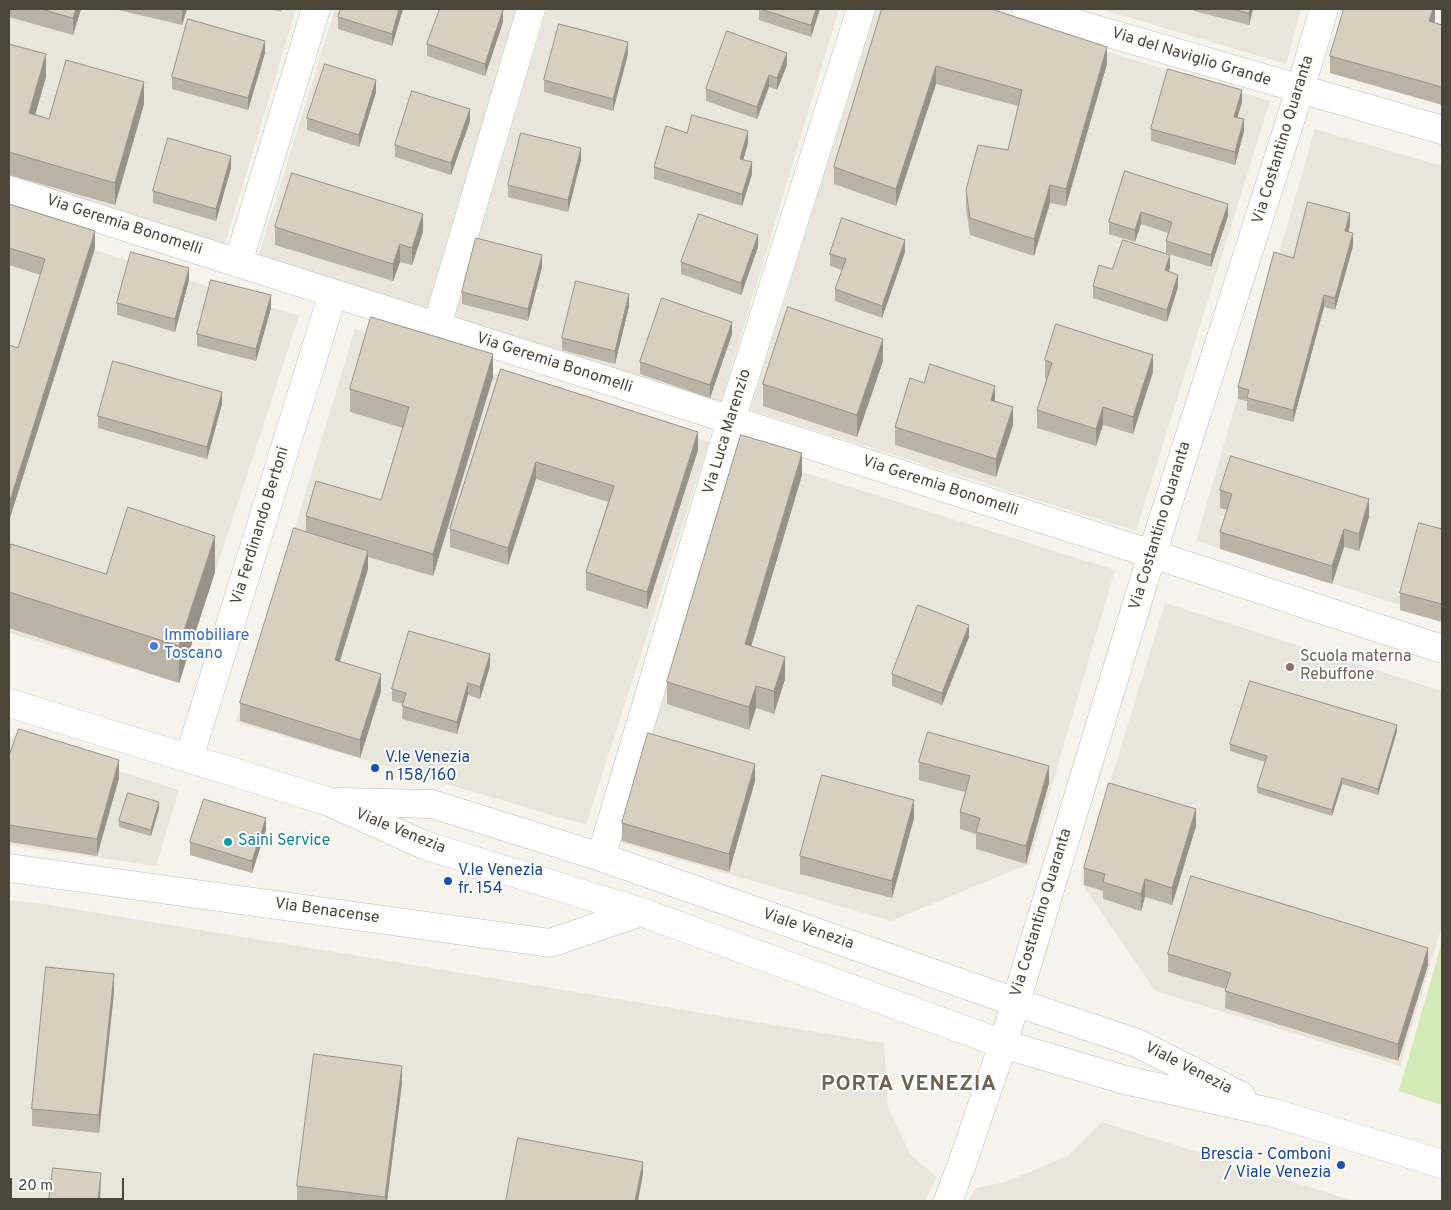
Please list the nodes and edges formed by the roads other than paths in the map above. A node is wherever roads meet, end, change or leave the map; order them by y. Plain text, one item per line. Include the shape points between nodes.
1 (316, 9) edge
2 (531, 9) edge
3 (861, 9) edge
4 (1026, 9) edge
5 (1324, 9) edge
6 (1300, 90) junction
7 (1442, 130) edge
8 (9, 190) edge
9 (238, 263) junction
10 (333, 293) junction
11 (437, 326) junction
12 (731, 420) junction
13 (1152, 554) junction
14 (1442, 649) edge
15 (9, 703) edge
16 (189, 758) junction
17 (327, 801) junction
18 (601, 857) junction
19 (9, 868) edge
20 (641, 912) junction
21 (1015, 1002) junction
22 (1003, 1044) junction
23 (1274, 1113) junction
24 (1442, 1164) edge
25 (948, 1201) edge

1 - 9 street
2 - 11 street
3 - 12 street, Via Luca Marenzio
4 - 6 street, Via del Naviglio Grande
5 - 6 street, Via Costantino Quaranta
6 - 7 street, Via del Naviglio Grande
6 - 13 street, Via Costantino Quaranta
8 - 9 street, Via Geremia Bonomelli
9 - 10 street, Via Geremia Bonomelli
10 - 11 street, Via Geremia Bonomelli
10 - 16 street, Via Ferdinando Bertoni
11 - 12 street, Via Geremia Bonomelli
12 - 13 street, Via Geremia Bonomelli
12 - 18 street, Via Luca Marenzio
13 - 14 street, Via Geremia Bonomelli
13 - 21 street, Via Costantino Quaranta
15 - 16 street, Viale Venezia
16 - 17 street, Viale Venezia
17 - 18 street, Viale Venezia via 432,804
17 - 20 street, Viale Venezia via 424,845
18 - 21 street, Viale Venezia
19 - 20 street, Via Benacense via 550,943
20 - 22 street, Viale Venezia
21 - 22 street, Via Costantino Quaranta
21 - 23 street, Viale Venezia via 1138,1043
22 - 23 street, Viale Venezia via 1124,1080
22 - 25 street, Via Costantino Quaranta
23 - 24 street, Viale Venezia

